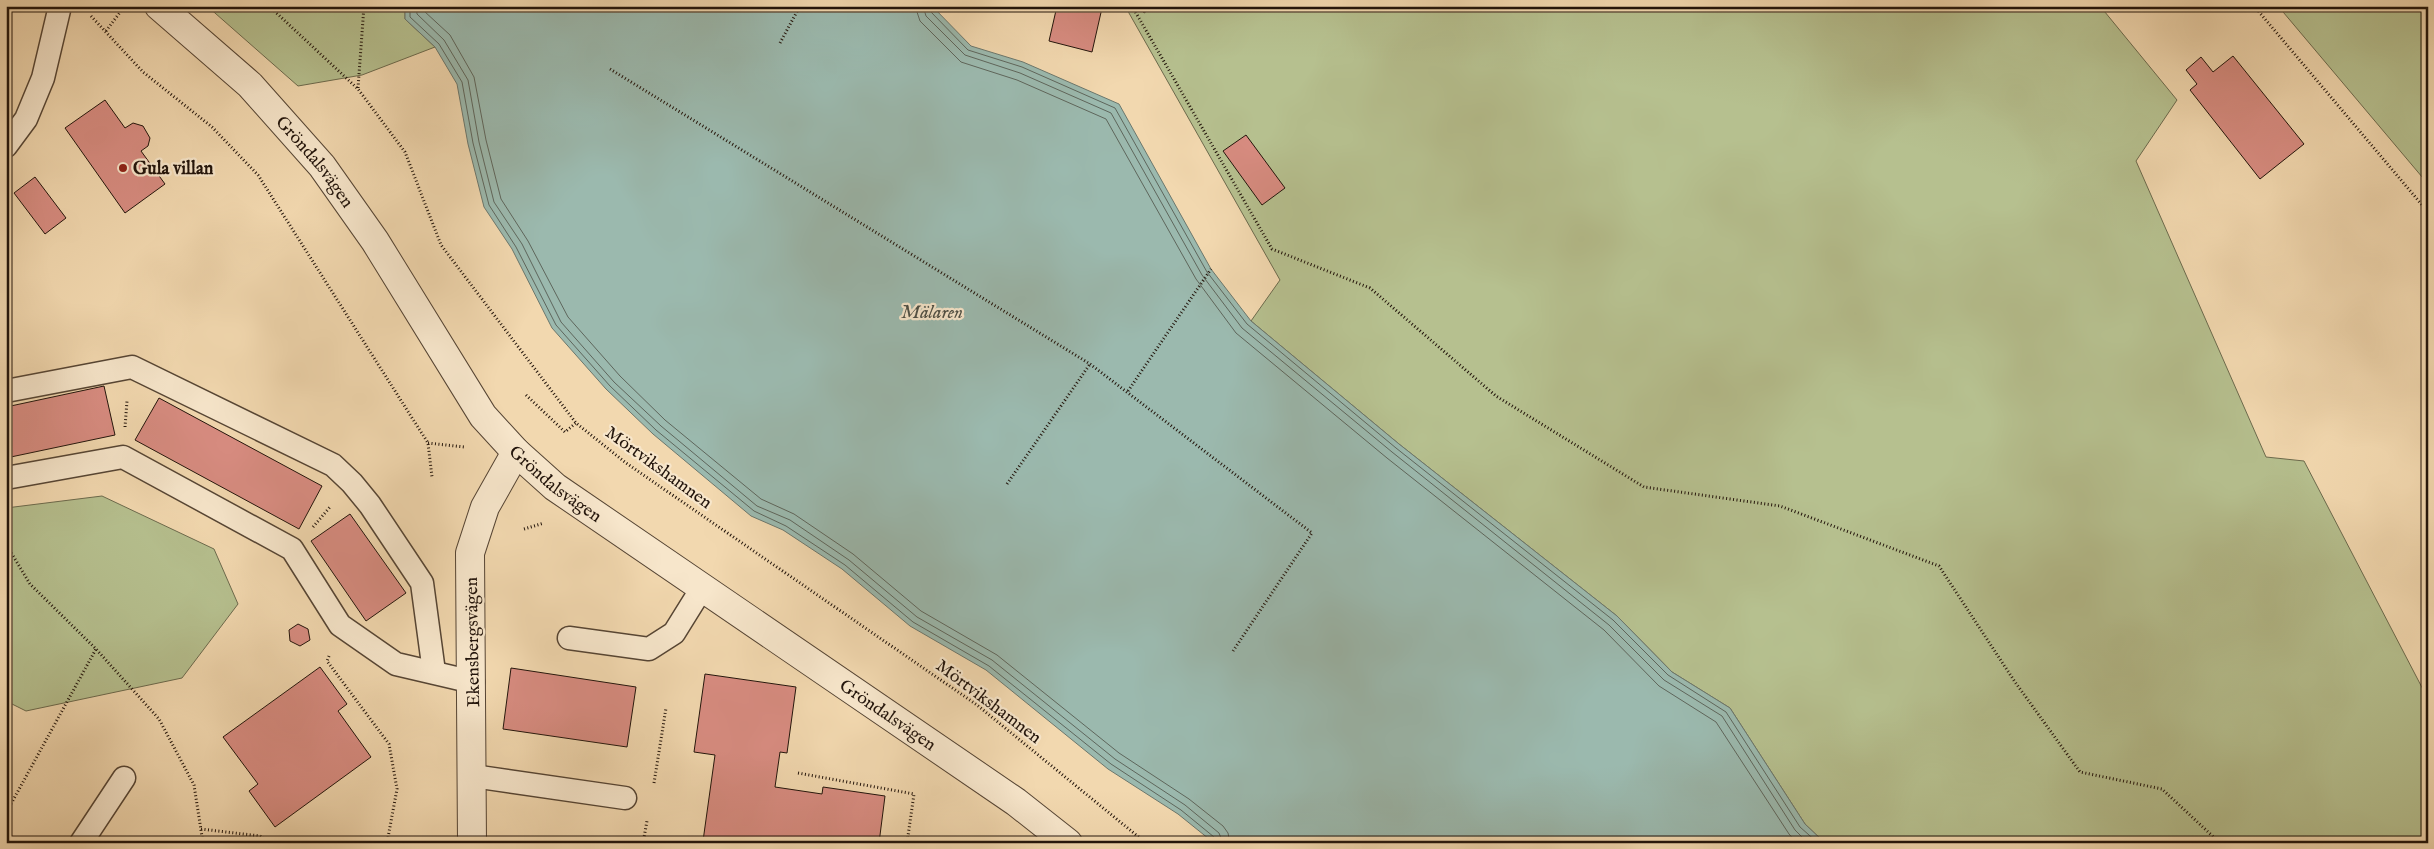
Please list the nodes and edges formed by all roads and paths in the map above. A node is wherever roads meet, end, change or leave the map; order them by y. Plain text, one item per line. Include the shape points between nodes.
1 (60, 6) edge
2 (159, 6) edge
3 (269, 6) edge
4 (364, 6) edge
5 (800, 6) edge
6 (1132, 6) edge
7 (2254, 6) edge
8 (124, 7) edge
9 (88, 12) dead end
10 (106, 31) junction
11 (780, 43) dead end
12 (610, 70) dead end
13 (358, 89) junction
14 (6, 146) edge
15 (2428, 212) edge
16 (1211, 269) dead end
17 (1090, 364) junction
18 (6, 391) edge
19 (1128, 391) junction
20 (526, 395) dead end
21 (128, 398) dead end
22 (576, 423) junction
23 (124, 437) dead end
24 (516, 452) junction
25 (6, 478) edge
26 (432, 478) dead end
27 (1007, 484) dead end
28 (332, 505) dead end
29 (312, 527) dead end
30 (6, 544) edge
31 (702, 588) junction
32 (340, 626) junction
33 (569, 638) dead end
34 (96, 649) junction
35 (1233, 651) dead end
36 (434, 672) junction
37 (473, 682) junction
38 (666, 708) dead end
39 (798, 774) dead end
40 (473, 776) junction
41 (124, 778) dead end
42 (652, 793) dead end
43 (625, 798) dead end
44 (6, 813) edge
45 (648, 819) dead end
46 (201, 829) junction
47 (908, 838) junction
48 (81, 843) edge
49 (203, 843) edge
50 (271, 843) edge
51 (386, 843) edge
52 (472, 843) edge
53 (644, 843) edge
54 (907, 843) edge
55 (952, 843) edge
56 (1068, 843) edge
57 (1146, 843) edge
58 (2220, 843) edge

1 - 14 lane via 43,78 26,119
2 - 24 street, Gröndalsvägen via 250,85 322,166 375,241 483,416
3 - 13 path, Mörtvikshamnen
4 - 13 path
5 - 11 path
6 - 58 path via 1272,249 1370,288 1496,396 1644,487 1780,506 1939,566 2015,682 2080,772 2162,789
7 - 15 path
8 - 10 path
9 - 10 path
10 - 26 path via 143,72 212,127 258,175 428,443
12 - 17 path
13 - 22 path, Mörtvikshamnen via 405,152 441,245
16 - 19 path
17 - 19 path
17 - 27 path
18 - 36 lane via 132,367 334,465 370,505 422,583
19 - 35 path via 1312,533
20 - 22 path via 564,432
21 - 23 path
22 - 57 path, Mörtvikshamnen via 626,463 977,705
24 - 31 street, Gröndalsvägen via 555,487
24 - 37 street, Ekensbergsvägen via 486,507 470,553
25 - 32 lane via 123,457 292,550
28 - 29 path
30 - 34 path via 30,584
31 - 33 lane via 674,633 649,649
31 - 56 street, Gröndalsvägen via 1016,802
32 - 36 lane via 396,664
32 - 51 path via 327,661 389,744 397,789
34 - 44 path
34 - 46 path via 159,719 194,785
36 - 37 lane
37 - 40 street, Ekensbergsvägen
38 - 42 path
39 - 47 path via 914,794
40 - 43 lane
40 - 52 street, Ekensbergsvägen
41 - 48 lane
45 - 53 path
46 - 49 path
46 - 50 path via 260,836
47 - 54 path
47 - 55 path

